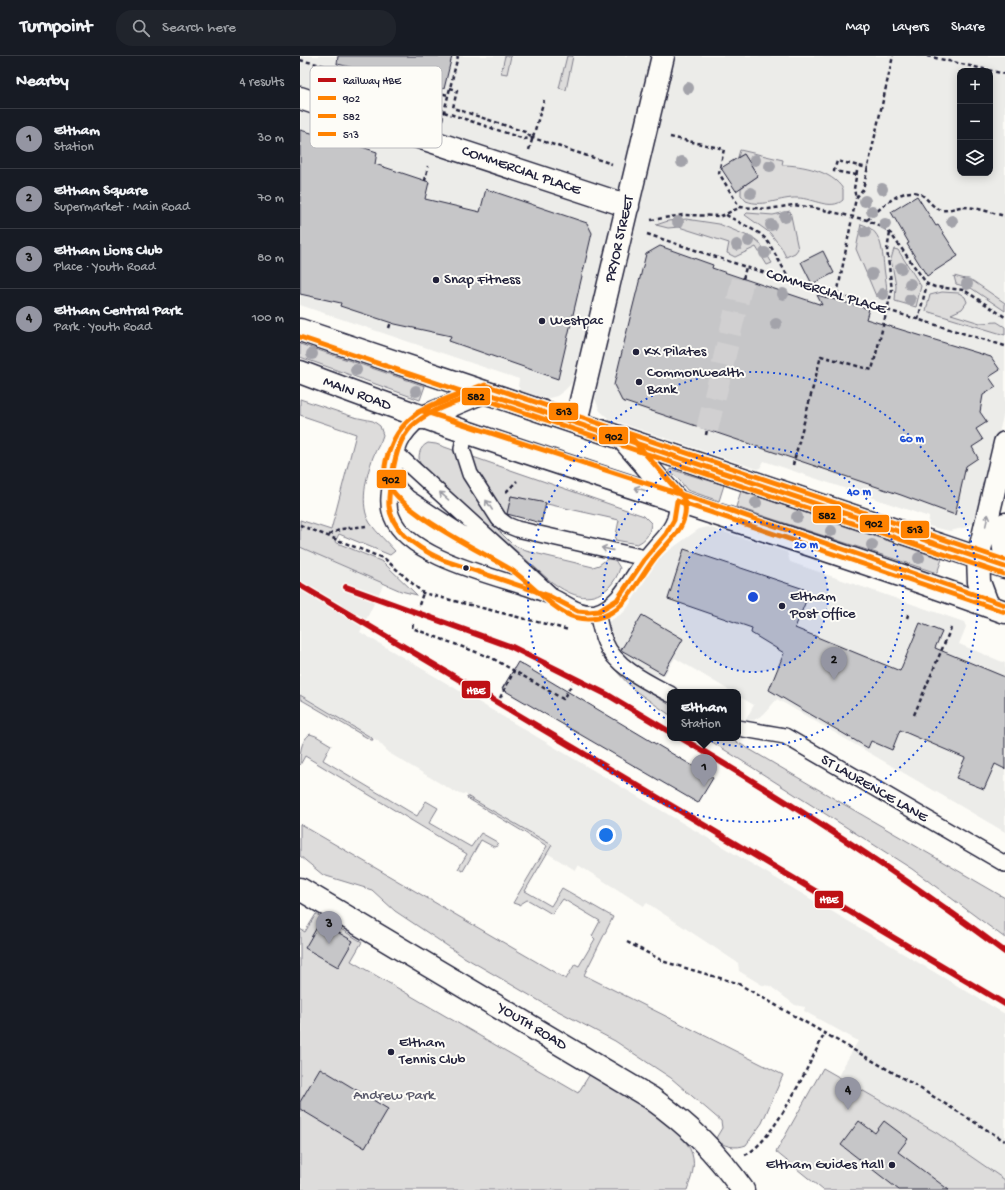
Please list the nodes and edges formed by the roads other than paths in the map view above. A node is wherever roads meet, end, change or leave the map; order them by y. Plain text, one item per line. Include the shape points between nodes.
1 (663, 56) edge
2 (300, 98) edge
3 (310, 101) edge
4 (442, 145) edge
5 (628, 206) junction
6 (300, 330) edge
7 (300, 372) edge
8 (483, 392) junction
9 (422, 418) junction
10 (576, 422) junction
11 (465, 431) junction
12 (624, 439) junction
13 (1005, 443) edge
14 (396, 453) junction
15 (392, 475) junction
16 (677, 501) junction
17 (1005, 524) edge
18 (1005, 555) edge
19 (645, 558) junction
20 (978, 558) junction
21 (1005, 567) edge
22 (524, 569) junction
23 (556, 598) junction
24 (997, 609) edge
25 (597, 612) junction
26 (667, 692) edge
27 (741, 729) edge
28 (1005, 864) edge
29 (300, 889) edge
30 (743, 1190) edge

1 - 5 main road, PRYOR STREET
2 - 3 main road, COMMERCIAL PLACE
4 - 5 main road, COMMERCIAL PLACE
5 - 10 main road, PRYOR STREET
6 - 8 main road
7 - 9 main road, MAIN ROAD
8 - 9 main road
8 - 10 main road
9 - 11 main road, MAIN ROAD
9 - 14 lane via 404,434
10 - 12 main road
16 -> 11 main road, MAIN ROAD
19 -> 11 lane via 517,529 503,522 491,508 466,464 462,448
12 - 16 main road
12 - 20 main road
20 -> 13 main road
14 - 15 lane
22 -> 14 lane
15 - 22 lane via 398,488 408,498 464,535
15 - 23 lane via 389,498 392,517 403,533 421,547 443,560
16 - 19 lane via 673,526
16 - 24 main road, MAIN ROAD
17 - 18 main road via 1002,542
19 - 25 lane via 618,597
20 - 21 main road
20 - 24 main road via 978,582
22 - 23 lane
23 - 25 lane via 583,612
25 - 26 lane via 605,642 611,653 632,672
27 - 28 lane, ST LAURENCE LANE via 785,736
29 - 30 main road, YOUTH ROAD via 651,1098 691,1129 722,1162

